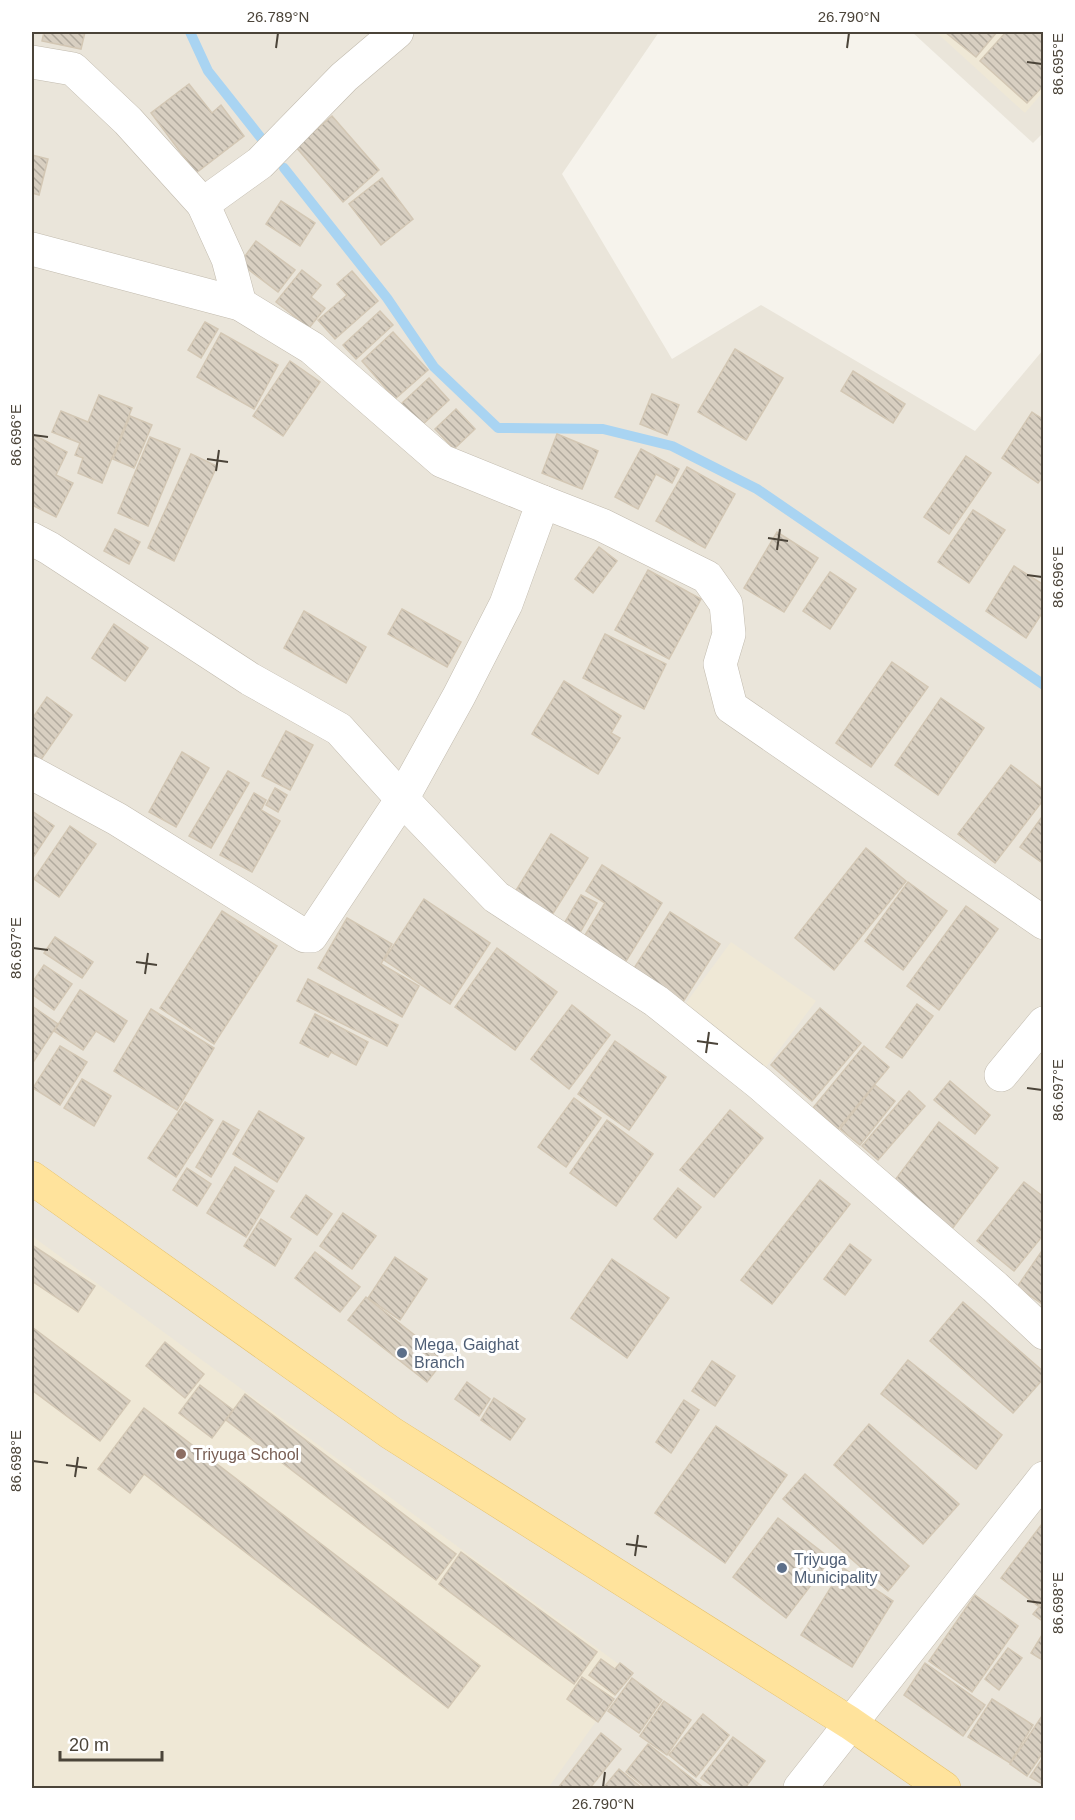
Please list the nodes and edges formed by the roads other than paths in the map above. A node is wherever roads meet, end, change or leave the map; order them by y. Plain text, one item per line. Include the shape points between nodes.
1 (397, 32) edge
2 (32, 62) edge
3 (203, 204) junction
4 (32, 249) edge
5 (240, 304) junction
6 (543, 502) junction
7 (32, 539) edge
8 (32, 773) edge
9 (402, 799) junction
10 (1044, 923) edge
11 (1044, 1023) edge
12 (1001, 1075) dead end
13 (32, 1178) edge
14 (1044, 1333) edge
15 (1044, 1478) edge
16 (850, 1723) junction
17 (800, 1788) edge
18 (944, 1788) edge

1 - 3 street via 344,78 260,163
2 - 3 street via 73,69 128,121
3 - 5 street via 228,259
4 - 5 street
5 - 6 street via 312,348 442,461
6 - 9 street via 506,604
6 - 10 street via 602,525 706,577 726,604 729,634 720,664 731,707
7 - 9 street via 250,679 339,729
8 - 9 street via 117,819 305,936 314,933
9 - 14 street via 496,897 656,1001 759,1083
11 - 12 street
13 - 16 main road via 391,1433
15 - 16 street
16 - 17 street
16 - 18 main road

